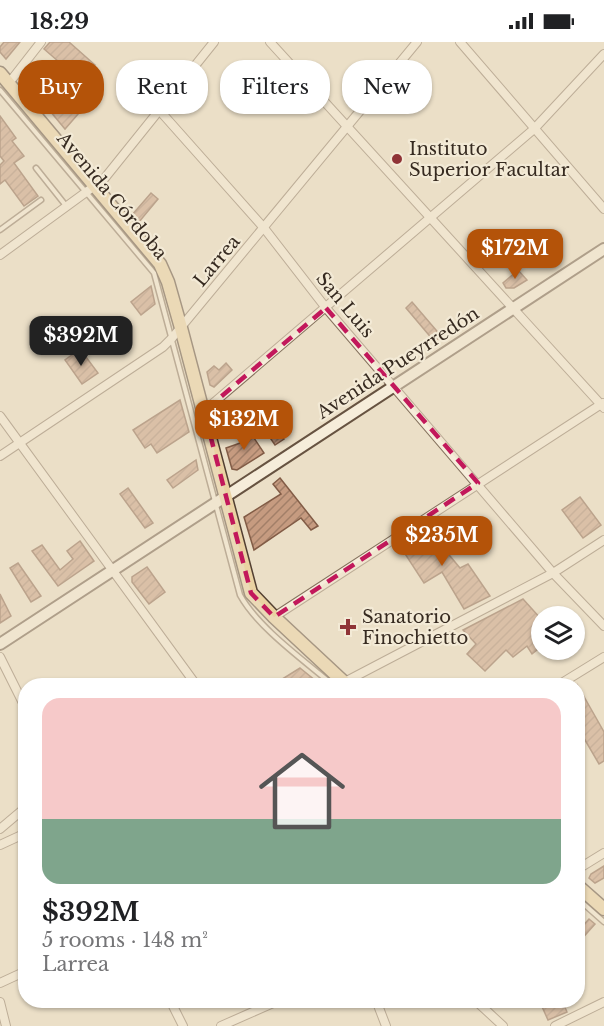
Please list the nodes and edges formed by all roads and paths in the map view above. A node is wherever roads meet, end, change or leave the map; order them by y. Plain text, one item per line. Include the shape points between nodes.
1 (41, 42) edge
2 (214, 42) edge
3 (270, 42) edge
4 (417, 42) edge
5 (460, 42) edge
6 (604, 54) edge
7 (200, 60) edge
8 (0, 73) edge
9 (3, 88) edge
10 (158, 114) edge
11 (163, 114) edge
12 (348, 128) junction
13 (534, 129) junction
14 (36, 168) dead end
15 (91, 190) junction
16 (41, 200) dead end
17 (67, 207) junction
18 (604, 208) edge
19 (430, 218) junction
20 (264, 228) junction
21 (0, 230) edge
22 (604, 249) edge
23 (0, 255) edge
24 (326, 308) junction
25 (512, 309) junction
26 (177, 333) junction
27 (394, 386) junction
28 (603, 405) edge
29 (199, 415) junction
30 (0, 416) edge
31 (20, 444) junction
32 (0, 456) edge
33 (478, 483) junction
34 (220, 500) junction
35 (604, 540) edge
36 (112, 570) junction
37 (553, 573) junction
38 (274, 617) junction
39 (604, 626) edge
40 (0, 644) edge
41 (0, 657) edge
42 (604, 657) edge
43 (191, 678) edge
44 (332, 678) edge
45 (334, 678) edge
46 (354, 678) edge
47 (570, 678) edge
48 (18, 693) edge
49 (18, 814) edge
50 (0, 829) edge
51 (0, 836) edge
52 (18, 837) edge
53 (4, 843) edge
54 (604, 853) edge
55 (585, 864) edge
56 (585, 892) edge
57 (585, 905) edge
58 (604, 909) edge
59 (604, 922) edge
60 (18, 975) edge
61 (0, 983) edge
62 (0, 1002) edge
63 (604, 1002) edge
64 (174, 1008) edge
65 (262, 1008) edge
66 (379, 1008) edge
67 (484, 1008) edge
68 (6, 1026) edge
69 (183, 1026) edge
70 (221, 1026) edge
71 (386, 1026) edge
72 (503, 1026) edge
73 (555, 1026) edge

1 - 9 street
2 - 7 street
3 - 12 street
4 - 12 street, Larrea
5 - 13 street
6 - 13 street
8 - 9 main road, Avenida Córdoba
9 - 15 main road, Avenida Córdoba
10 - 15 street via 105,179
11 - 20 street, San Luis
12 - 19 street
12 - 20 street, Larrea
13 - 18 street
13 - 19 street
14 - 17 lane
15 - 17 street
15 - 26 main road, Avenida Córdoba via 160,264 168,282
16 - 21 lane
17 - 23 street
19 - 24 street
19 - 25 street
20 - 24 street, San Luis
20 - 26 street, Larrea
22 - 25 main road, Avenida Pueyrredón
24 - 27 street, San Luis
24 - 29 street
25 - 27 main road, Avenida Pueyrredón
25 - 28 street
26 - 29 main road, Avenida Córdoba
26 - 31 street, Larrea via 163,347
27 - 33 street, San Luis
27 - 34 main road, Avenida Pueyrredón
28 - 33 street
29 - 34 main road, Avenida Córdoba
30 - 31 street
31 - 32 street, Larrea
31 - 36 street
33 - 37 street, San Luis
33 - 38 street
34 - 36 main road, Avenida Pueyrredón
34 - 38 main road, Avenida Córdoba via 251,593
34 - 44 lane, Avenida Córdoba via 245,604 270,631
35 - 37 street
36 - 40 main road, Avenida Pueyrredón
36 - 43 street
37 - 39 street, San Luis
37 - 46 street
38 - 45 main road, Avenida Córdoba
41 - 48 street
42 - 47 street
49 - 50 street
51 - 53 street
52 - 53 street
54 - 55 street
56 - 58 main road
57 - 59 lane
60 - 61 street
62 - 68 street
63 - 73 street
64 - 69 street
65 - 70 street
66 - 71 street
67 - 72 street

